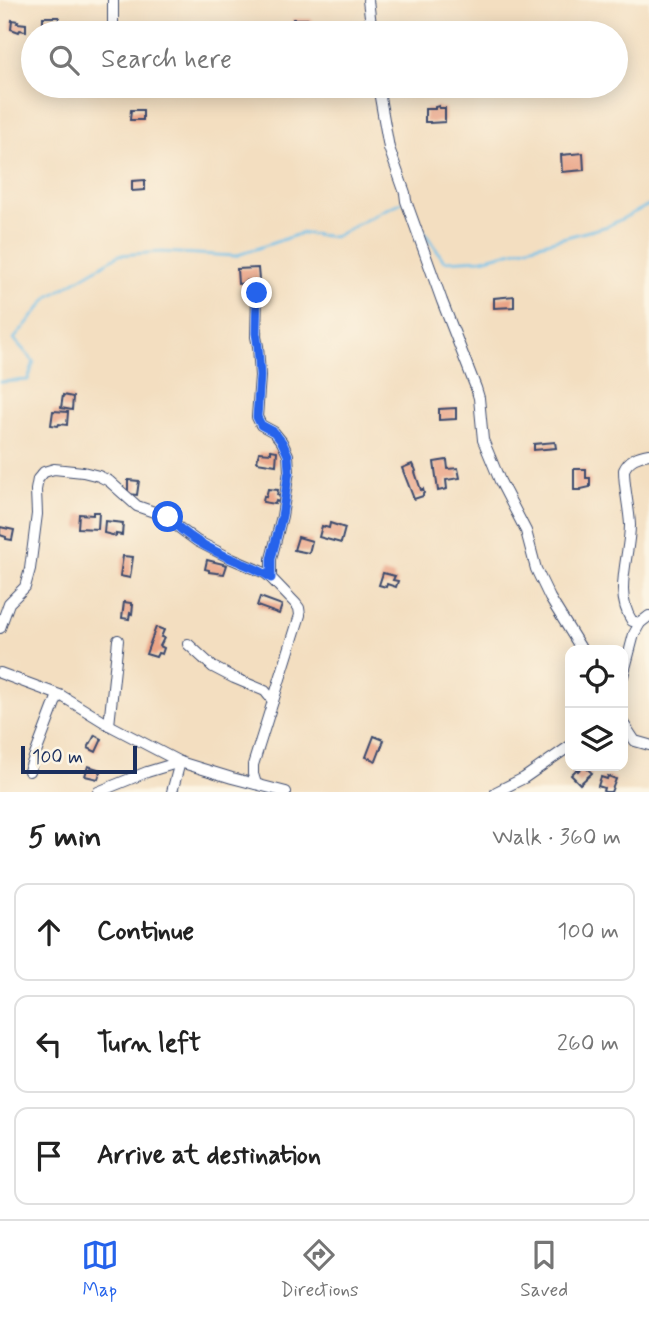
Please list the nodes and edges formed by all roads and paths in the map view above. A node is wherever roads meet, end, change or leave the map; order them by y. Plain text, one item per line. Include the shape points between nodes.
1 (113, 0) edge
2 (368, 0) edge
3 (113, 21) edge
4 (371, 21) edge
5 (380, 98) edge
6 (257, 293) dead end
7 (649, 454) edge
8 (271, 578) junction
9 (645, 620) edge
10 (0, 628) edge
11 (118, 640) dead end
12 (188, 645) dead end
13 (579, 645) edge
14 (628, 657) edge
15 (0, 673) edge
16 (58, 695) junction
17 (273, 701) junction
18 (109, 725) junction
19 (628, 730) edge
20 (649, 745) edge
21 (565, 749) edge
22 (180, 762) junction
23 (29, 771) dead end
24 (256, 784) junction
25 (98, 792) edge
26 (172, 792) edge
27 (286, 792) edge
28 (496, 792) edge

1 - 3 street
2 - 4 street
5 - 13 street via 389,148 406,201 476,388 483,440 526,531 536,569
6 - 8 street via 257,417 282,442 289,471
7 - 9 street via 630,461 624,470 629,529 624,605 632,621
8 - 10 street via 197,541 168,517 137,506 109,481 54,469 38,479 30,569 25,587 9,603
8 - 17 street via 300,614
9 - 14 street via 634,634
11 - 18 street
12 - 17 street via 214,667 265,691
15 - 16 street
16 - 18 street
16 - 23 street
17 - 24 street via 253,765
18 - 22 street
19 - 20 street via 635,741
21 - 28 street
22 - 24 street
22 - 25 street
22 - 26 street
24 - 27 street

